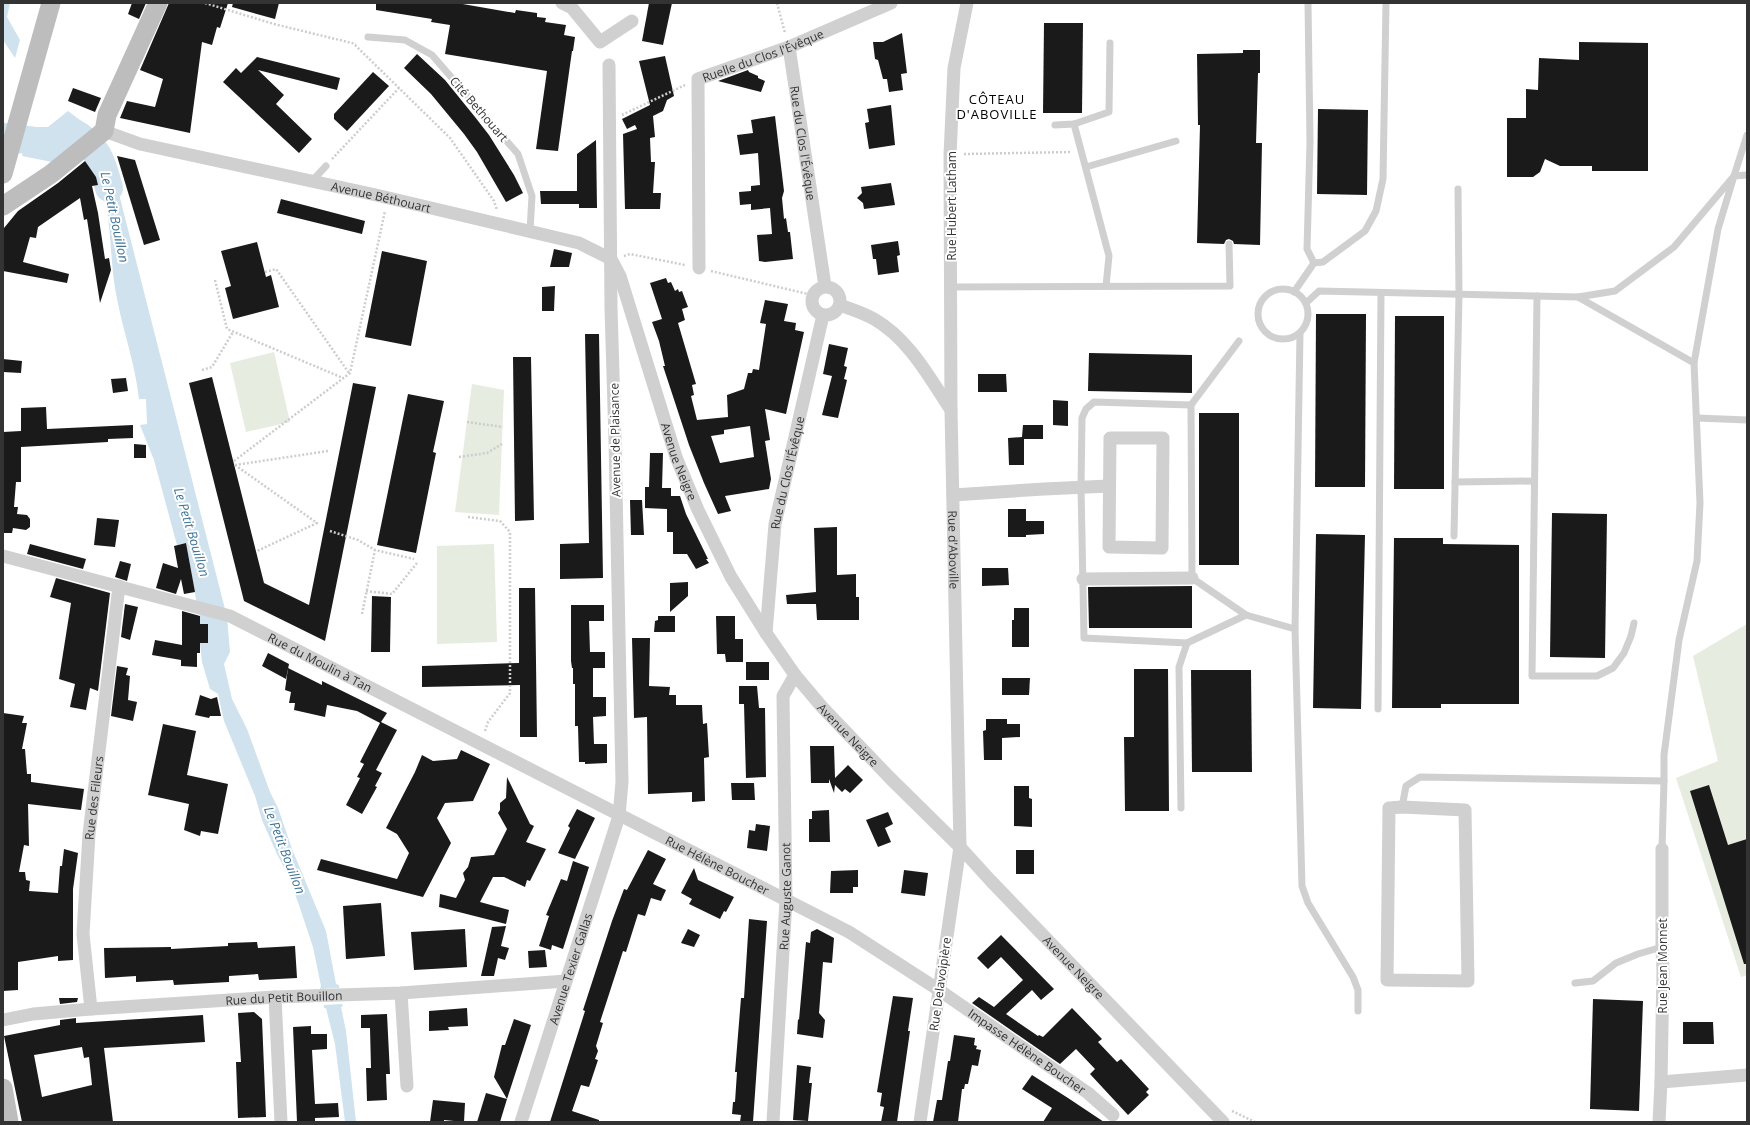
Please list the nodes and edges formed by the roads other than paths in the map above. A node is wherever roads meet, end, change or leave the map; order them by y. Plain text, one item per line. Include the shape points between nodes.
1 (51, 3) edge
2 (158, 3) edge
3 (562, 3) edge
4 (891, 3) edge
5 (967, 3) edge
6 (1308, 3) edge
7 (1386, 3) edge
8 (632, 21) dead end
9 (368, 37) road end
10 (1110, 43) dead end
11 (789, 47) junction
12 (609, 65) dead end
13 (1074, 124) junction
14 (1055, 125) dead end
15 (102, 134) junction
16 (1747, 135) edge
17 (1176, 141) dead end
18 (326, 166) road end
19 (5, 167) edge
20 (1086, 167) junction
21 (1747, 174) edge
22 (1734, 176) junction
23 (312, 181) junction
24 (1458, 189) dead end
25 (3, 206) edge
26 (530, 231) junction
27 (1229, 244) dead end
28 (611, 259) junction
29 (1314, 263) junction
30 (699, 268) dead end
31 (826, 286) junction
32 (1106, 286) junction
33 (951, 287) junction
34 (1294, 292) junction
35 (1381, 293) junction
36 (1459, 294) junction
37 (1537, 296) junction
38 (1578, 297) junction
39 (1306, 303) junction
40 (840, 304) junction
41 (823, 315) junction
42 (1300, 333) junction
43 (1238, 341) dead end
44 (1694, 364) junction
45 (1191, 404) junction
46 (951, 410) junction
47 (1697, 418) junction
48 (1747, 420) edge
49 (1534, 481) junction
50 (1455, 482) junction
51 (1109, 486) junction
52 (1081, 487) junction
53 (953, 495) junction
54 (1454, 536) dead end
55 (3, 556) edge
56 (1083, 578) junction
57 (1192, 578) junction
58 (119, 586) junction
59 (1246, 616) junction
60 (1634, 623) dead end
61 (1295, 629) junction
62 (766, 633) junction
63 (1187, 642) junction
64 (795, 675) junction
65 (1378, 709) dead end
66 (1664, 781) junction
67 (1402, 807) junction
68 (1181, 808) dead end
69 (619, 816) junction
70 (960, 847) junction
71 (1662, 850) joint
72 (786, 900) junction
73 (1662, 947) junction
74 (566, 980) junction
75 (1575, 983) dead end
76 (939, 990) junction
77 (402, 993) junction
78 (275, 997) junction
79 (91, 1009) junction
80 (1358, 1012) dead end
81 (3, 1020) edge
82 (1747, 1075) edge
83 (1661, 1082) junction
84 (406, 1086) dead end
85 (3, 1088) edge
86 (1113, 1115) dead end
87 (9, 1122) edge
88 (281, 1122) edge
89 (522, 1122) edge
90 (773, 1122) edge
91 (920, 1122) edge
92 (1223, 1122) edge
93 (1659, 1122) edge

1 - 19 main road
2 - 15 main road via 107,115
3 - 8 street via 572,8 600,42
4 - 11 street, Ruelle du Clos l'Évêque
5 - 33 street, Rue Hubert Latham via 954,68 950,155
6 - 29 lane via 1310,142 1307,249
7 - 29 lane via 1383,179 1376,211 1365,231 1324,262
9 - 26 lane, Cité Bethouart via 406,40 432,54 518,154 532,196
10 - 13 lane via 1109,112
11 - 30 street, Ruelle du Clos l'Évêque via 698,79
11 - 31 street, Rue du Clos l'Évêque
12 - 28 street, Avenue de Plaisance
13 - 14 lane
13 - 20 lane
15 - 23 street, Avenue Béthouart
15 - 25 main road via 51,174
16 - 22 lane
17 - 20 lane
18 - 23 lane
20 - 32 lane via 1109,256
21 - 22 lane
22 - 38 lane via 1674,247 1615,291
22 - 44 lane via 1718,229
23 - 26 street, Avenue Béthouart
24 - 36 lane
26 - 28 street, Avenue Béthouart via 579,243
27 - 32 lane via 1230,286
28 - 62 street, Avenue Neigre via 620,276 676,457 731,578
28 - 69 street, Avenue de Plaisance via 621,774
29 - 34 lane
31 - 40 street via 837,292
31 - 41 street via 814,291 811,299 813,308
32 - 33 lane
33 - 46 street, Rue Hubert Latham
34 - 39 lane
34 - 42 lane via 1278,290 1264,298 1258,313 1259,321 1266,331 1276,338 1292,338
35 - 36 lane
35 - 39 lane via 1319,292
35 - 65 lane
36 - 37 lane
36 - 50 lane
37 - 38 lane
37 - 49 lane
38 - 44 lane
39 - 42 lane via 1308,319
40 - 41 street via 832,314
40 - 46 street via 873,318 895,333 918,360
41 - 62 street, Rue du Clos l'Évêque via 775,524
42 - 61 lane
43 - 45 lane
44 - 47 lane
45 - 52 lane via 1094,402 1086,409 1082,418
45 - 57 lane
46 - 53 street, Rue d'Aboville
47 - 48 lane
47 - 66 lane via 1700,502 1698,561 1679,640 1664,755
49 - 50 lane
49 - 60 lane via 1532,676 1597,676 1613,668 1632,636
50 - 54 lane
51 - 51 street via 1110,438 1163,438 1162,548 1109,547
51 - 52 street
52 - 53 street
52 - 56 lane
53 - 70 street, Rue d'Aboville
55 - 58 street, Rue du Moulin à Tan
56 - 57 street
56 - 63 lane via 1084,638
57 - 59 lane
58 - 69 street, Rue du Moulin à Tan via 230,616
58 - 79 street, Rue des Fileurs via 89,834 83,934
59 - 61 lane
59 - 63 lane
61 - 80 lane via 1302,886 1308,903 1353,977 1358,990
62 - 64 street, Avenue Neigre
63 - 68 lane via 1179,667
64 - 70 street, Avenue Neigre via 890,778
64 - 72 street, Rue Auguste Ganot via 783,696
66 - 67 lane via 1420,777 1406,786
66 - 71 lane
67 - 67 street via 1388,808 1387,980 1468,981 1466,810
69 - 72 street, Rue Hélène Boucher
69 - 74 street, Avenue Texier Gallas
70 - 76 street, Rue Delavoipière
70 - 92 street, Avenue Neigre
71 - 73 street, Rue Jean Monnet
72 - 76 street, Rue Hélène Boucher via 849,932
72 - 90 street, Rue Auguste Ganot
73 - 75 lane via 1616,963 1593,981
73 - 83 street, Rue Jean Monnet
74 - 77 street, Rue du Petit Bouillon
74 - 89 street, Avenue Texier Gallas
76 - 86 street, Impasse Hélène Boucher via 1088,1093
76 - 91 street, Rue Delavoipière
77 - 78 street, Rue du Petit Bouillon
77 - 84 street
78 - 79 street, Rue du Petit Bouillon
78 - 88 street
79 - 81 street, Rue du Petit Bouillon via 33,1014
82 - 83 street
83 - 93 street, Rue Jean Monnet
85 - 87 main road

